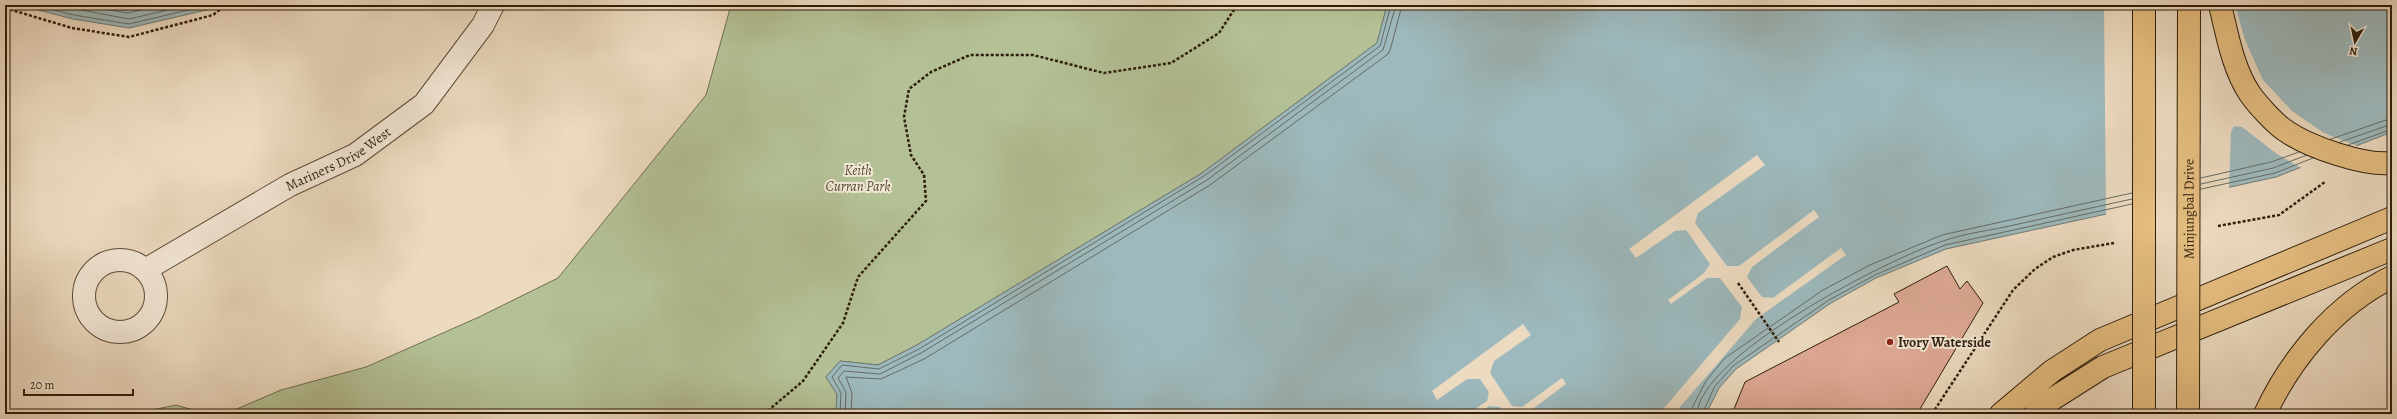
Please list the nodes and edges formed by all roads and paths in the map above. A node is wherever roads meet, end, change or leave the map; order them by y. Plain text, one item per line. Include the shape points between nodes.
1 (226, 5) edge
2 (493, 5) edge
3 (1237, 5) edge
4 (2144, 5) edge
5 (2189, 5) edge
6 (2220, 5) edge
7 (5, 8) edge
8 (2392, 162) edge
9 (2392, 218) edge
10 (2392, 249) edge
11 (145, 270) dead end
12 (2392, 277) edge
13 (1738, 283) dead end
14 (1780, 342) dead end
15 (764, 414) edge
16 (2001, 414) edge
17 (2036, 414) edge
18 (2144, 414) edge
19 (2188, 414) edge
20 (2265, 414) edge

1 - 7 path via 213,15 129,37 72,28
2 - 11 street, Mariners Drive West via 483,25 424,104 355,155 290,185
3 - 15 path via 1219,33 1171,63 1104,73 1033,55 970,55 931,72 910,89 904,117 911,155 924,175 926,202 858,277 842,322 803,381
4 - 18 main road, bridge
5 - 19 main road, Minjungbal Drive, bridge
6 - 8 main road, bridge via 2230,49 2250,94 2285,131 2331,153 2379,164
9 - 16 main road via 2100,340 2052,371
10 - 17 main road via 2104,367 2051,400
12 - 20 main road via 2345,307 2303,351 2275,393
13 - 14 path

